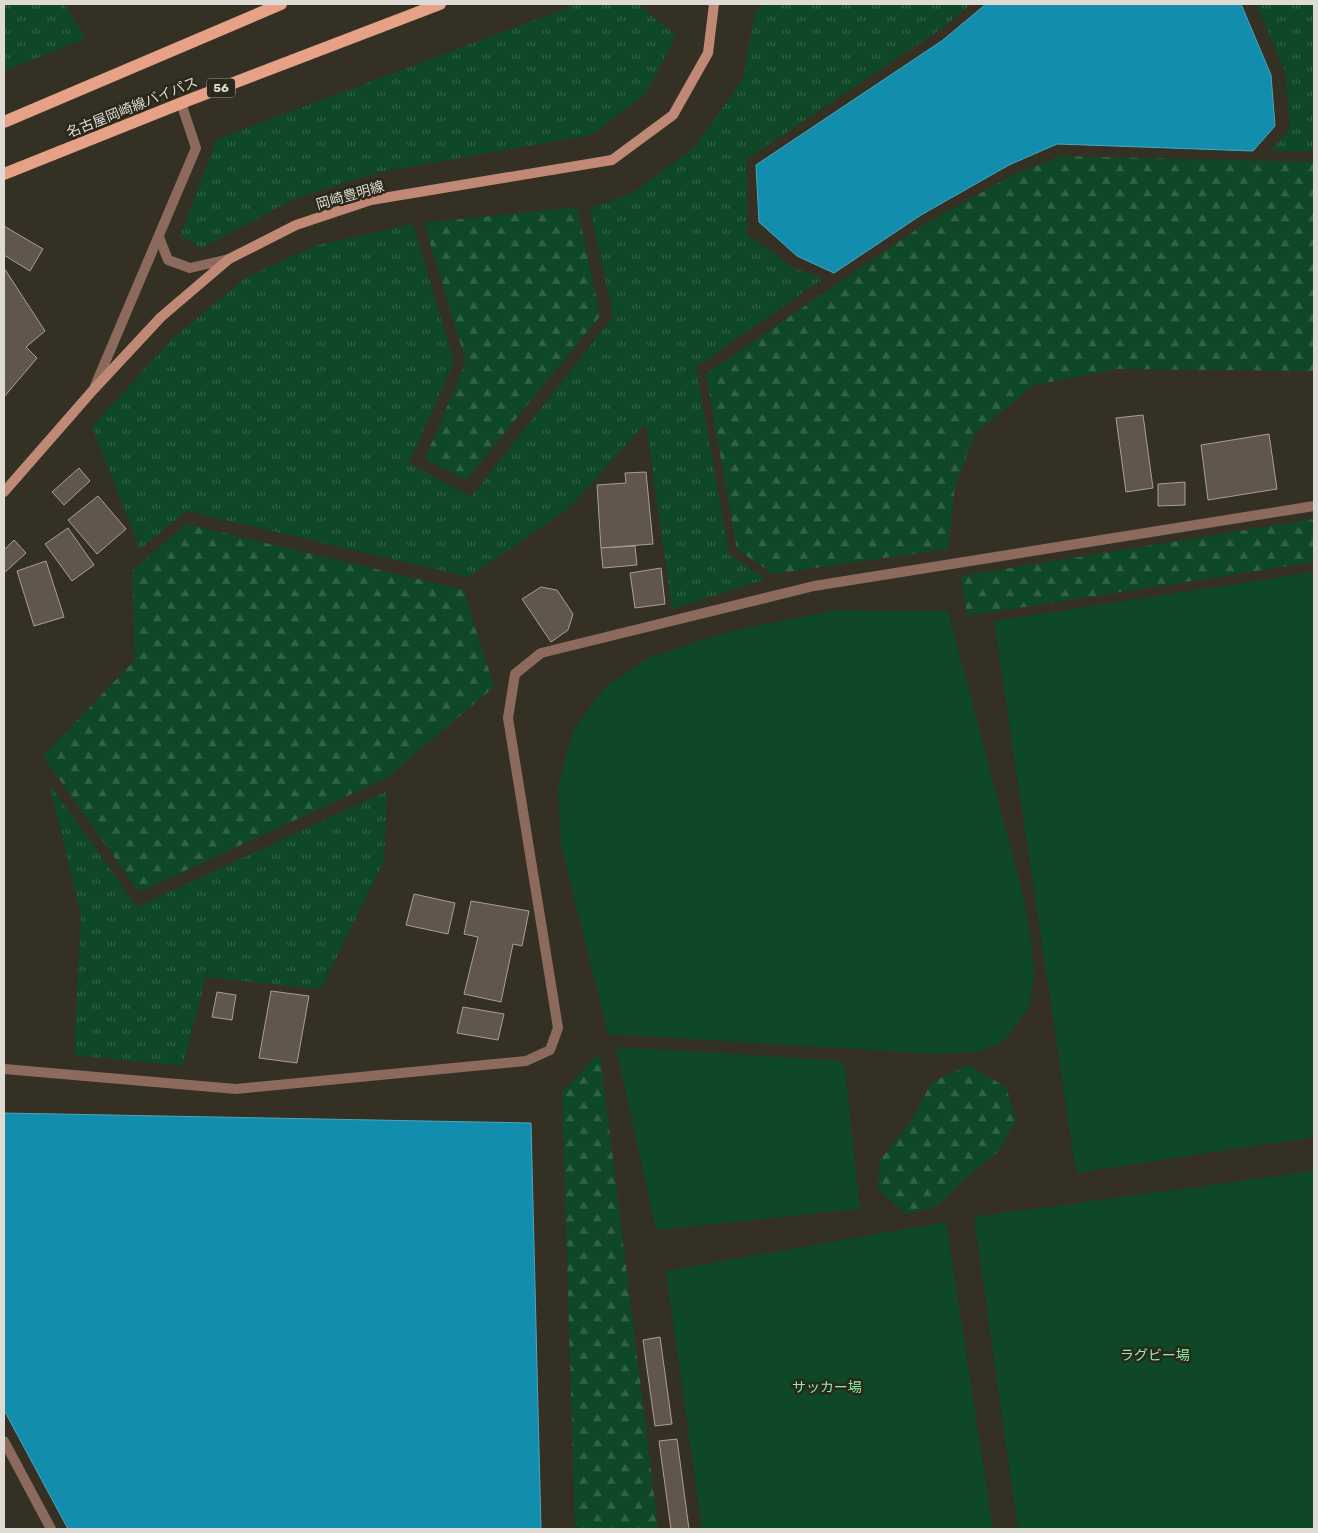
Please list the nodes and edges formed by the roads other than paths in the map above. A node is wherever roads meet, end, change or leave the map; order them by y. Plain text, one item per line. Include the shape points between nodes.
1 (281, 4) edge
2 (440, 4) edge
3 (714, 4) edge
4 (263, 7) edge
5 (181, 103) junction
6 (4, 122) edge
7 (4, 174) edge
8 (159, 237) junction
9 (229, 259) junction
10 (94, 389) junction
11 (4, 492) edge
12 (1314, 506) edge
13 (4, 1069) edge
14 (4, 1441) edge
15 (51, 1529) edge

1 - 4 main road
2 - 5 main road, 名古屋岡崎線バイパス / 56
3 - 9 main road, 岡崎豊明線 via 708,53 673,115 612,160 371,200 296,225
4 - 6 main road
5 - 7 main road, 名古屋岡崎線バイパス / 56
5 - 8 street via 196,148
8 - 9 street via 168,260 190,268
8 - 10 street
9 - 10 main road, 岡崎豊明線 via 161,317
10 - 11 main road, 岡崎豊明線
12 - 13 street via 814,586 541,652 515,674 508,718 558,1028 550,1050 526,1061 236,1089
14 - 15 street

